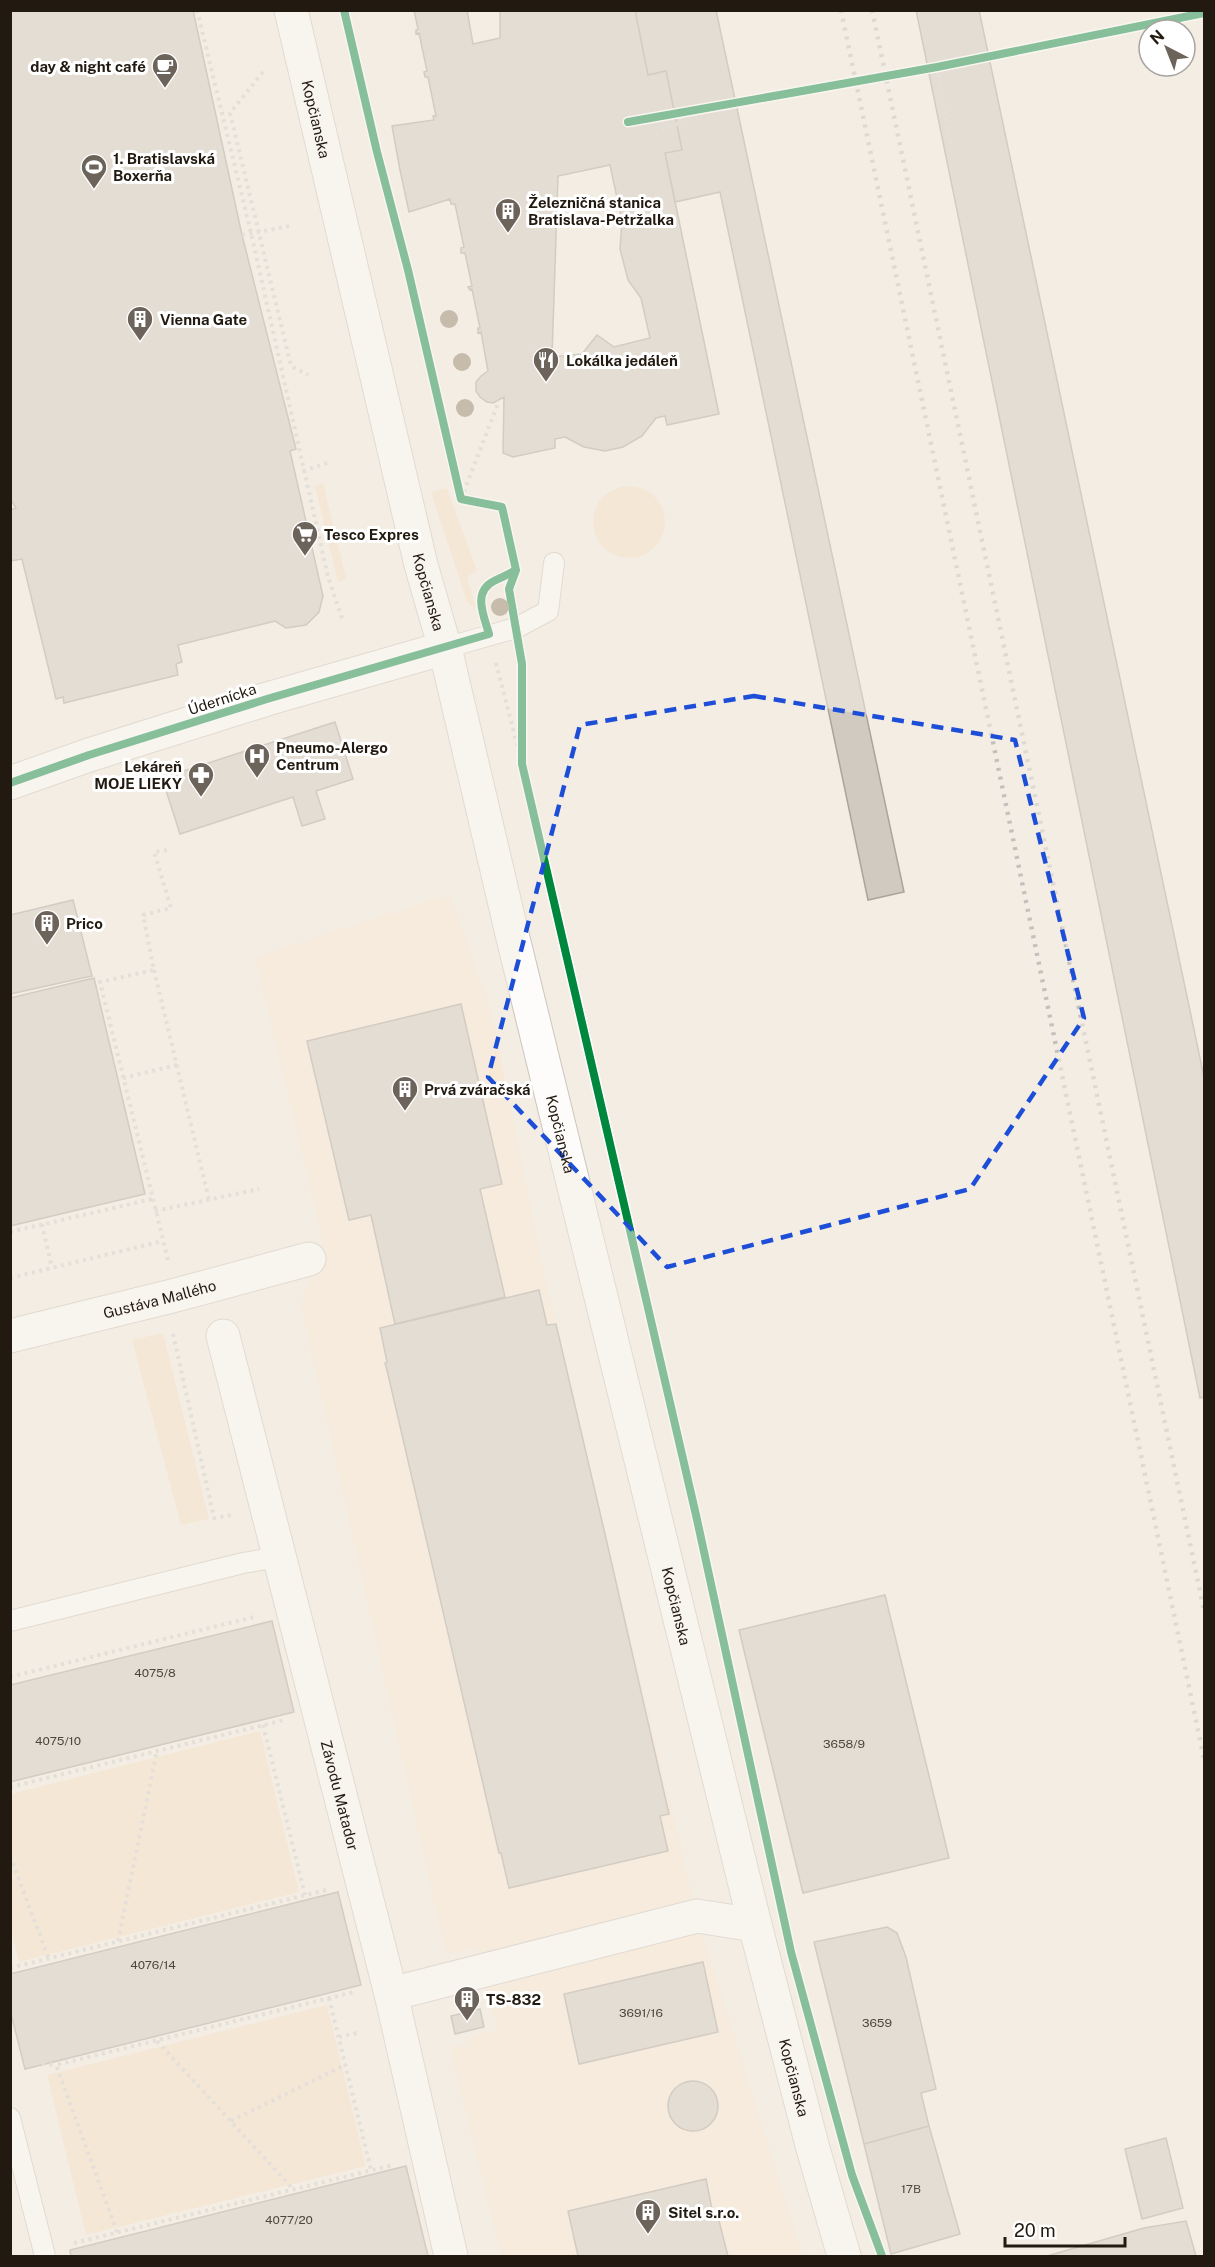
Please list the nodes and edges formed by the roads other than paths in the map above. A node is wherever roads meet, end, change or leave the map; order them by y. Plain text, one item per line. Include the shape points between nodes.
1 (291, 10) edge
2 (554, 562) dead end
3 (445, 648) junction
4 (10, 783) edge
5 (309, 1258) dead end
6 (10, 1336) edge
7 (223, 1336) dead end
8 (279, 1557) junction
9 (10, 1621) edge
10 (755, 1925) junction
11 (391, 1994) junction
12 (10, 2118) edge
13 (44, 2254) edge
14 (451, 2256) edge
15 (844, 2256) edge

1 - 3 street, Kopčianska via 421,565
2 - 3 lane via 548,611 516,628
3 - 4 street, Údernícka via 256,702
3 - 10 street, Kopčianska
5 - 6 street, Gustáva Mallého
7 - 8 street, Závodu Matador
8 - 9 lane
8 - 11 street, Závodu Matador
10 - 11 street via 697,1916
10 - 15 street, Kopčianska
11 - 14 street, Závodu Matador
12 - 13 lane

